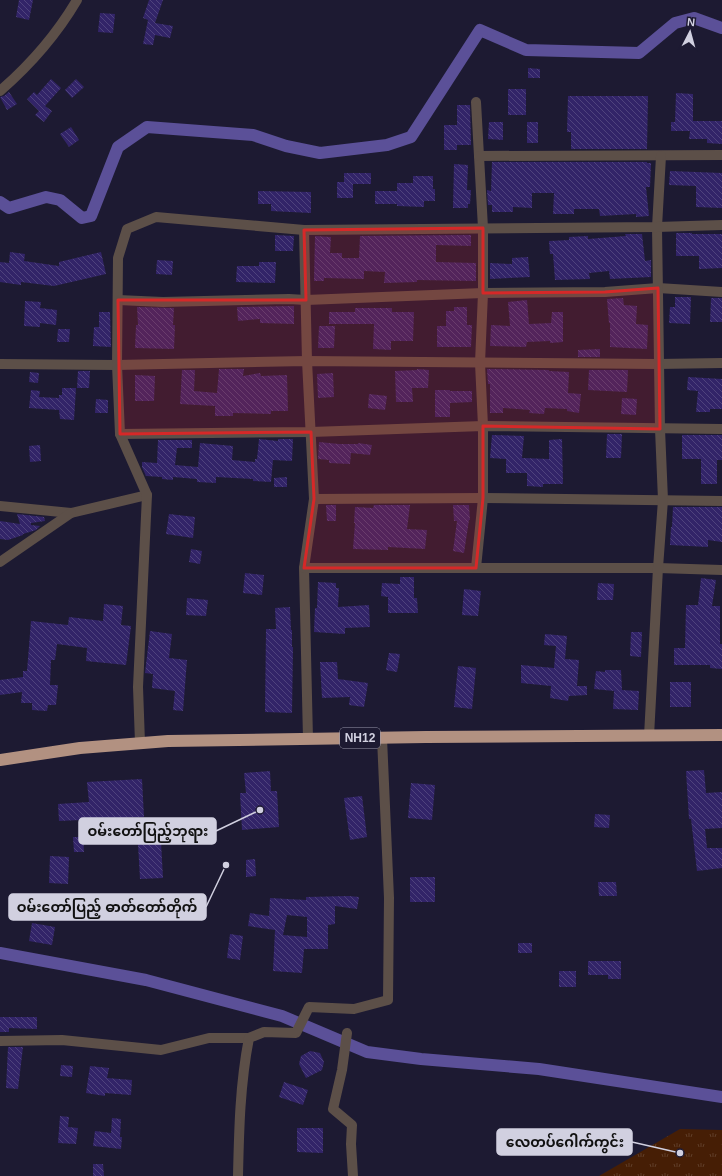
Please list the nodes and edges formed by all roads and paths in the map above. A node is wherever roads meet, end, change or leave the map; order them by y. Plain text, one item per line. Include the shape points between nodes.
1 (77, 0) edge
2 (0, 91) edge
3 (476, 102) dead end
4 (722, 155) edge
5 (479, 156) junction
6 (661, 156) junction
7 (722, 225) edge
8 (657, 227) junction
9 (483, 228) junction
10 (304, 230) junction
11 (658, 288) junction
12 (483, 292) junction
13 (722, 292) edge
14 (118, 300) junction
15 (306, 300) junction
16 (307, 361) junction
17 (480, 362) junction
18 (722, 363) edge
19 (0, 364) edge
20 (658, 364) junction
21 (117, 366) junction
22 (483, 426) junction
23 (660, 429) junction
24 (722, 429) edge
25 (311, 432) junction
26 (120, 434) junction
27 (147, 495) junction
28 (483, 498) junction
29 (314, 499) junction
30 (664, 500) junction
31 (722, 501) edge
32 (0, 506) edge
33 (71, 513) junction
34 (0, 562) edge
35 (304, 568) junction
36 (476, 568) junction
37 (658, 568) junction
38 (722, 570) edge
39 (722, 735) edge
40 (649, 736) junction
41 (382, 738) junction
42 (308, 739) junction
43 (140, 743) junction
44 (0, 760) edge
45 (347, 1036) dead end
46 (249, 1038) junction
47 (0, 1041) edge
48 (238, 1176) edge
49 (353, 1176) edge

1 - 2 street via 63,23 14,79
3 - 5 street
4 - 6 street
5 - 6 street
5 - 9 street
6 - 8 street
7 - 8 street
8 - 9 street
8 - 11 street
9 - 10 street
9 - 12 street
10 - 14 street via 156,217 126,229 118,258
10 - 15 street
11 - 12 street via 605,292
11 - 13 street
11 - 20 street
12 - 15 street
12 - 17 street
14 - 15 street
14 - 21 street
15 - 16 street
16 - 17 street
16 - 21 street
16 - 25 street
17 - 20 street
17 - 22 street
18 - 20 street
19 - 21 street
20 - 23 street
21 - 26 street
22 - 23 street
22 - 25 street
22 - 28 street
23 - 24 street
23 - 30 street
25 - 26 street
25 - 29 street
26 - 27 street
27 - 33 street
27 - 43 street via 138,687
28 - 29 street
28 - 30 street
28 - 36 street
29 - 35 street
30 - 31 street
30 - 37 street
32 - 33 street
33 - 34 street
35 - 36 street
35 - 42 street
36 - 37 street
37 - 38 street
37 - 40 street
39 - 40 highway, NH12
40 - 41 highway, NH12
41 - 42 highway, NH12
41 - 46 street via 390,898 388,1000 354,1009 309,1007 296,1033 264,1032
42 - 43 highway, NH12
43 - 44 highway, NH12 via 80,748
45 - 49 street via 333,1109 352,1125
46 - 47 street via 210,1038 161,1050 62,1040
46 - 48 street via 240,1109

